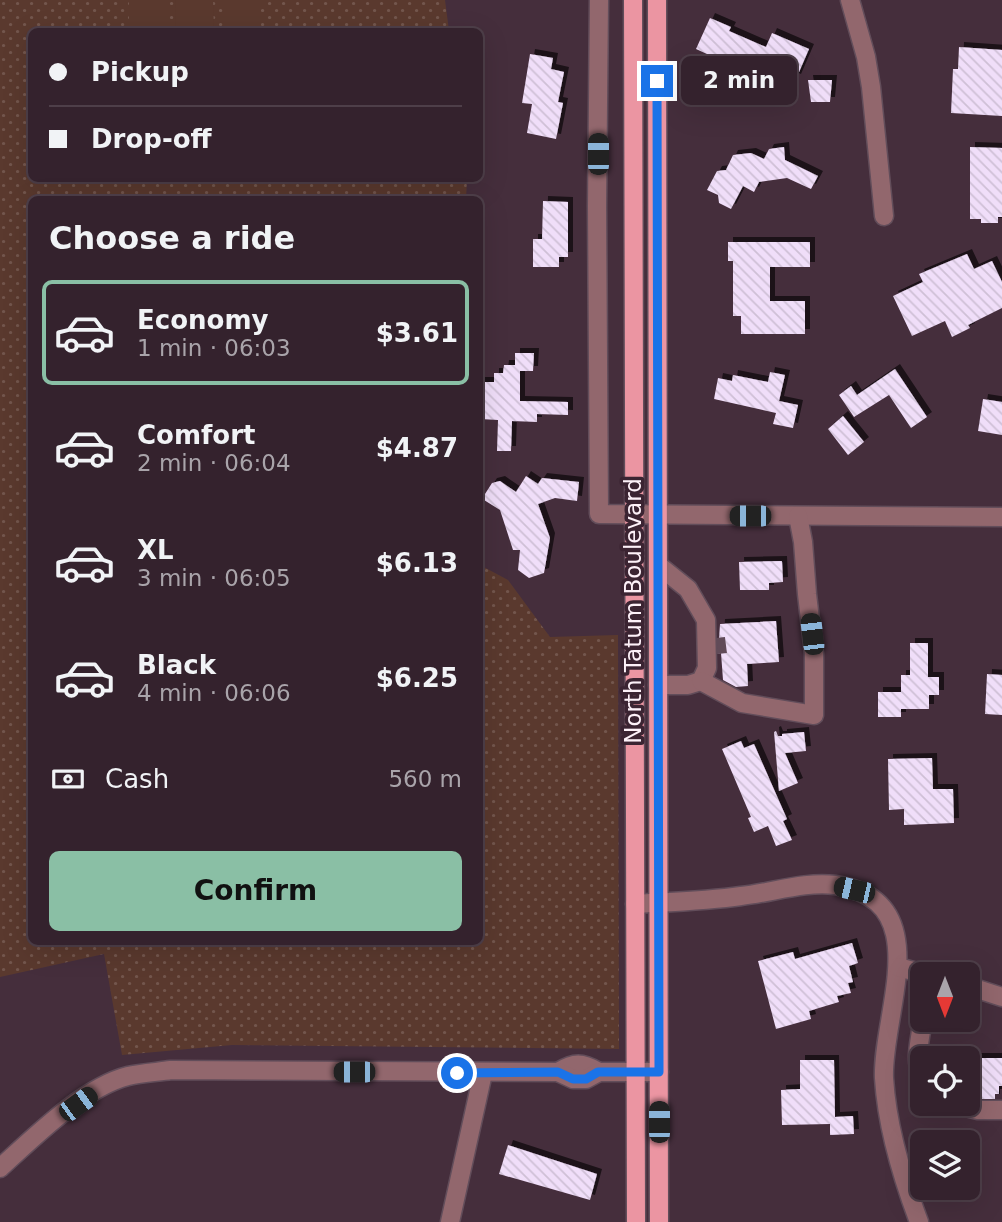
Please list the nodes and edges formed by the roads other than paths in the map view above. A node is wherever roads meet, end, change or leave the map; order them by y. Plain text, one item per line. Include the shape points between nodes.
1 (599, 0) edge
2 (633, 0) edge
3 (657, 0) edge
4 (850, 0) edge
5 (884, 216) dead end
6 (646, 516) junction
7 (798, 516) junction
8 (1002, 517) edge
9 (658, 565) junction
10 (706, 620) junction
11 (710, 660) junction
12 (658, 685) junction
13 (658, 902) junction
14 (635, 904) junction
15 (898, 967) junction
16 (910, 970) edge
17 (980, 990) edge
18 (1002, 997) edge
19 (636, 1072) junction
20 (659, 1072) junction
21 (483, 1073) junction
22 (980, 1110) edge
23 (1002, 1110) edge
24 (0, 1168) edge
25 (450, 1222) edge
26 (636, 1222) edge
27 (659, 1222) edge
28 (919, 1222) edge

1 - 6 street, North Tatum Boulevard via 599,514
2 - 6 main road, North Tatum Boulevard
3 - 6 main road, North Tatum Boulevard
4 - 5 street via 872,87
6 - 7 street
6 - 9 main road, North Tatum Boulevard
6 - 14 main road, North Tatum Boulevard
7 - 8 street
7 - 11 street via 814,654 814,715 743,703
9 - 10 street via 688,589
9 - 12 main road, North Tatum Boulevard
10 - 11 street
10 - 11 street
11 - 12 street via 688,685
12 - 13 main road, North Tatum Boulevard
13 - 14 street
13 - 15 street via 739,897 817,885 854,890 870,898 889,919 898,944
13 - 20 main road, North Tatum Boulevard
14 - 19 main road, North Tatum Boulevard
15 - 16 street
15 - 28 street via 885,1052 887,1114
17 - 18 street
19 - 20 street
19 - 21 street via 598,1072 586,1079 558,1072
19 - 26 main road, North Tatum Boulevard
20 - 27 main road, North Tatum Boulevard
21 - 24 street via 171,1070 126,1076 74,1106
21 - 25 street
22 - 23 street

